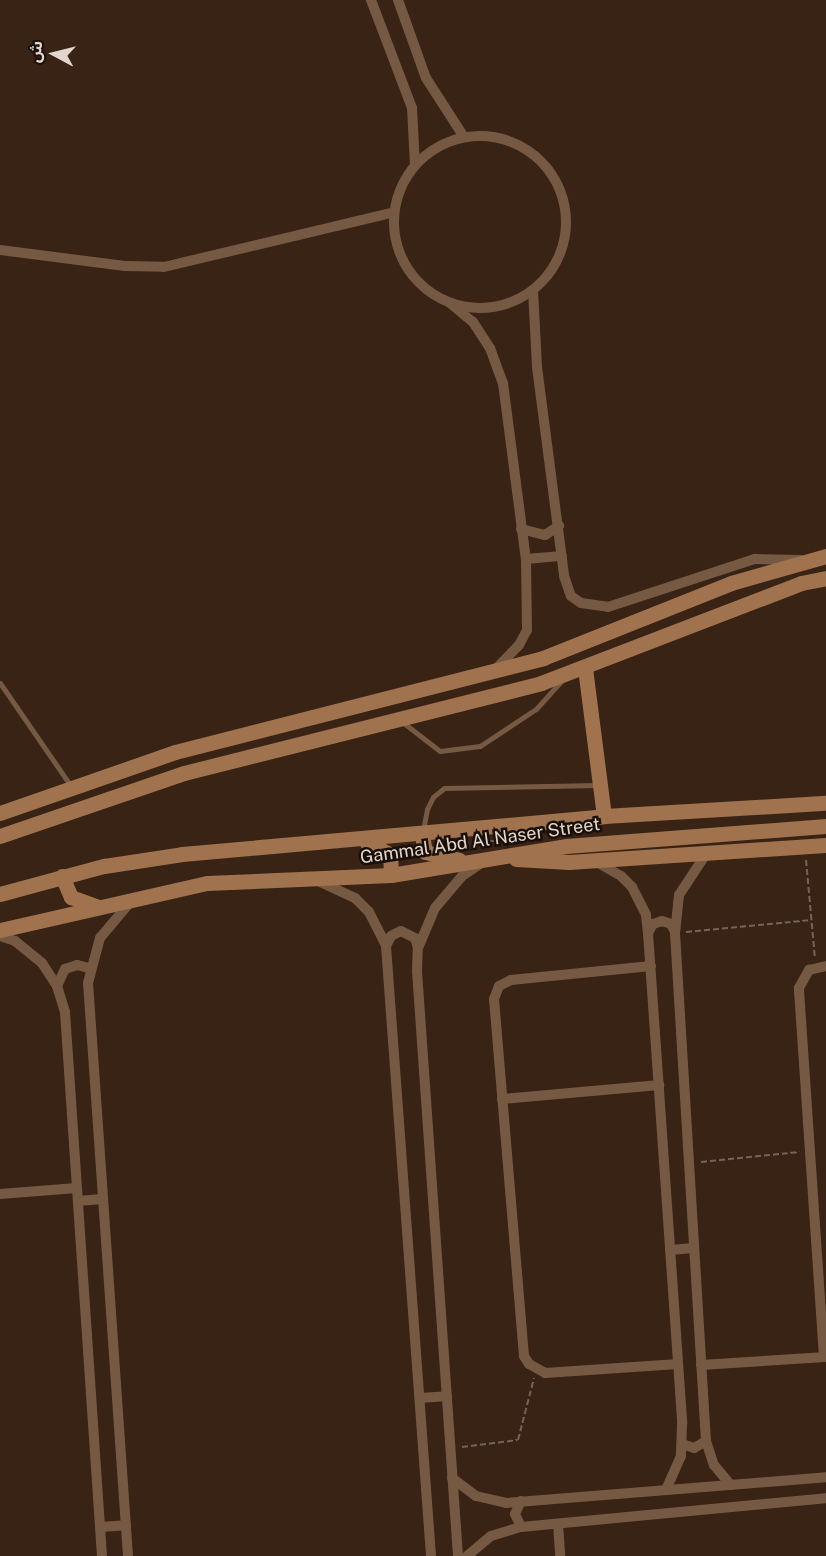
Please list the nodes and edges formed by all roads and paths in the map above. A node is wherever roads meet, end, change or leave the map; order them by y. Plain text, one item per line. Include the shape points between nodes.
1 (371, 0) edge
2 (398, 0) edge
3 (464, 137) junction
4 (415, 165) junction
5 (394, 212) junction
6 (0, 250) edge
7 (533, 290) junction
8 (450, 303) junction
9 (559, 526) junction
10 (521, 529) junction
11 (562, 556) junction
12 (826, 556) edge
13 (526, 559) junction
14 (804, 560) junction
15 (826, 578) edge
16 (585, 668) junction
17 (492, 673) junction
18 (567, 674) junction
19 (0, 682) edge
20 (400, 720) junction
21 (125, 767) junction
22 (70, 785) junction
23 (600, 785) junction
24 (132, 788) junction
25 (826, 803) edge
26 (0, 813) edge
27 (604, 816) junction
28 (826, 826) edge
29 (422, 835) junction
30 (403, 836) junction
31 (0, 837) edge
32 (356, 840) junction
33 (826, 845) edge
34 (805, 846) junction
35 (706, 854) junction
36 (490, 859) junction
37 (466, 861) junction
38 (594, 861) junction
39 (414, 873) junction
40 (392, 875) junction
41 (62, 876) junction
42 (309, 879) junction
43 (0, 894) edge
44 (135, 897) junction
45 (102, 908) junction
46 (812, 920) junction
47 (0, 930) edge
48 (648, 933) junction
49 (675, 933) junction
50 (0, 936) edge
51 (386, 946) junction
52 (418, 948) junction
53 (651, 966) junction
54 (821, 967) edge
55 (89, 968) junction
56 (57, 986) junction
57 (659, 1085) junction
58 (502, 1099) junction
59 (811, 1151) junction
60 (689, 1163) junction
61 (77, 1188) junction
62 (0, 1194) edge
63 (102, 1199) junction
64 (78, 1201) junction
65 (694, 1248) junction
66 (670, 1250) junction
67 (825, 1357) edge
68 (678, 1364) junction
69 (701, 1365) junction
70 (536, 1370) junction
71 (447, 1396) junction
72 (420, 1398) junction
73 (706, 1441) junction
74 (682, 1444) junction
75 (450, 1448) junction
76 (826, 1477) edge
77 (452, 1478) junction
78 (792, 1480) junction
79 (731, 1485) junction
80 (666, 1490) junction
81 (826, 1498) edge
82 (521, 1501) junction
83 (794, 1502) junction
84 (558, 1524) junction
85 (126, 1525) junction
86 (100, 1527) junction
87 (521, 1527) junction
88 (102, 1556) edge
89 (128, 1556) edge
90 (431, 1556) edge
91 (458, 1556) edge
92 (467, 1556) edge
93 (560, 1556) edge

1 - 4 street via 412,108
2 - 3 street via 426,78
3 - 4 street via 437,147
3 - 7 street via 489,136 521,147 552,175 562,198 566,223 561,248 550,271
4 - 5 street via 405,179
5 - 6 street via 164,267 125,266
5 - 8 street via 400,254 412,275
7 - 8 street via 507,303 479,308
7 - 9 street via 537,367
8 - 10 street via 473,322 490,348 503,383
9 - 10 street via 545,535
9 - 11 street
10 - 13 street
11 - 13 street
11 - 14 street via 572,596 581,603 608,607 755,559
12 - 14 main road
13 - 17 street via 527,630 519,645
14 - 17 main road via 731,584 568,650
15 - 16 main road via 801,583
16 - 18 main road
16 - 23 main road
17 - 21 main road
18 - 20 main road
18 - 20 lane via 536,709 480,746 440,751
19 - 22 lane
20 - 24 main road
21 - 22 main road
21 - 24 main road
22 - 26 main road
23 - 27 main road
23 - 29 lane via 444,788 427,809
24 - 31 main road
25 - 27 main road, Gammal Abd Al Naser Street
27 - 29 main road, Gammal Abd Al Naser Street
28 - 36 main road, Gammal Abd Al Naser Street via 603,843
29 - 30 main road, Gammal Abd Al Naser Street
29 - 37 main road via 425,852
30 - 32 main road, Gammal Abd Al Naser Street
30 - 39 path
32 - 40 main road via 385,848 393,861
32 - 41 main road, Gammal Abd Al Naser Street via 182,854
33 - 34 main road
34 - 35 main road
34 - 46 path
35 - 38 main road
35 - 49 street via 679,895
36 - 37 main road, Gammal Abd Al Naser Street
36 - 38 main road
36 - 52 street via 448,891 435,908
37 - 39 main road, Gammal Abd Al Naser Street
38 - 48 street via 632,887 646,915
39 - 40 main road, Gammal Abd Al Naser Street
40 - 42 main road, Gammal Abd Al Naser Street
41 - 43 main road, Gammal Abd Al Naser Street
41 - 45 main road via 71,897
42 - 44 main road, Gammal Abd Al Naser Street via 207,884
42 - 51 street via 339,888 355,898 369,912
44 - 45 main road, Gammal Abd Al Naser Street
44 - 55 street via 104,932
45 - 47 main road, Gammal Abd Al Naser Street
46 - 49 path
46 - 54 path
48 - 49 street via 653,924 662,921 671,924
48 - 53 street
49 - 60 street
50 - 56 street via 32,953
51 - 52 street via 390,936 400,931 415,938
51 - 72 street
52 - 71 street
53 - 57 street
53 - 58 street via 511,980 499,986 494,999
54 - 59 street via 804,975 799,988
55 - 56 street via 77,965 65,969
55 - 63 street
56 - 61 street via 65,1012
57 - 58 street
57 - 66 street
58 - 70 street via 524,1356
59 - 60 path
59 - 67 street
60 - 65 street
61 - 62 street
61 - 64 street
63 - 64 street
63 - 85 street
64 - 86 street
65 - 66 street
65 - 69 street
66 - 68 street
67 - 69 street
68 - 70 street via 554,1374
68 - 74 street
69 - 73 street
70 - 75 path via 518,1440
71 - 72 street
71 - 75 street
72 - 90 street
73 - 74 street via 694,1448
73 - 79 street via 714,1465
74 - 80 street
75 - 77 street
76 - 78 street
77 - 82 street via 476,1496 498,1502
77 - 91 street
78 - 79 street
78 - 83 street
79 - 80 street
80 - 82 street
81 - 83 street
82 - 87 street via 515,1514
83 - 84 street
84 - 87 street
84 - 93 street
85 - 86 street
85 - 89 street
86 - 88 street
87 - 92 street via 491,1536

